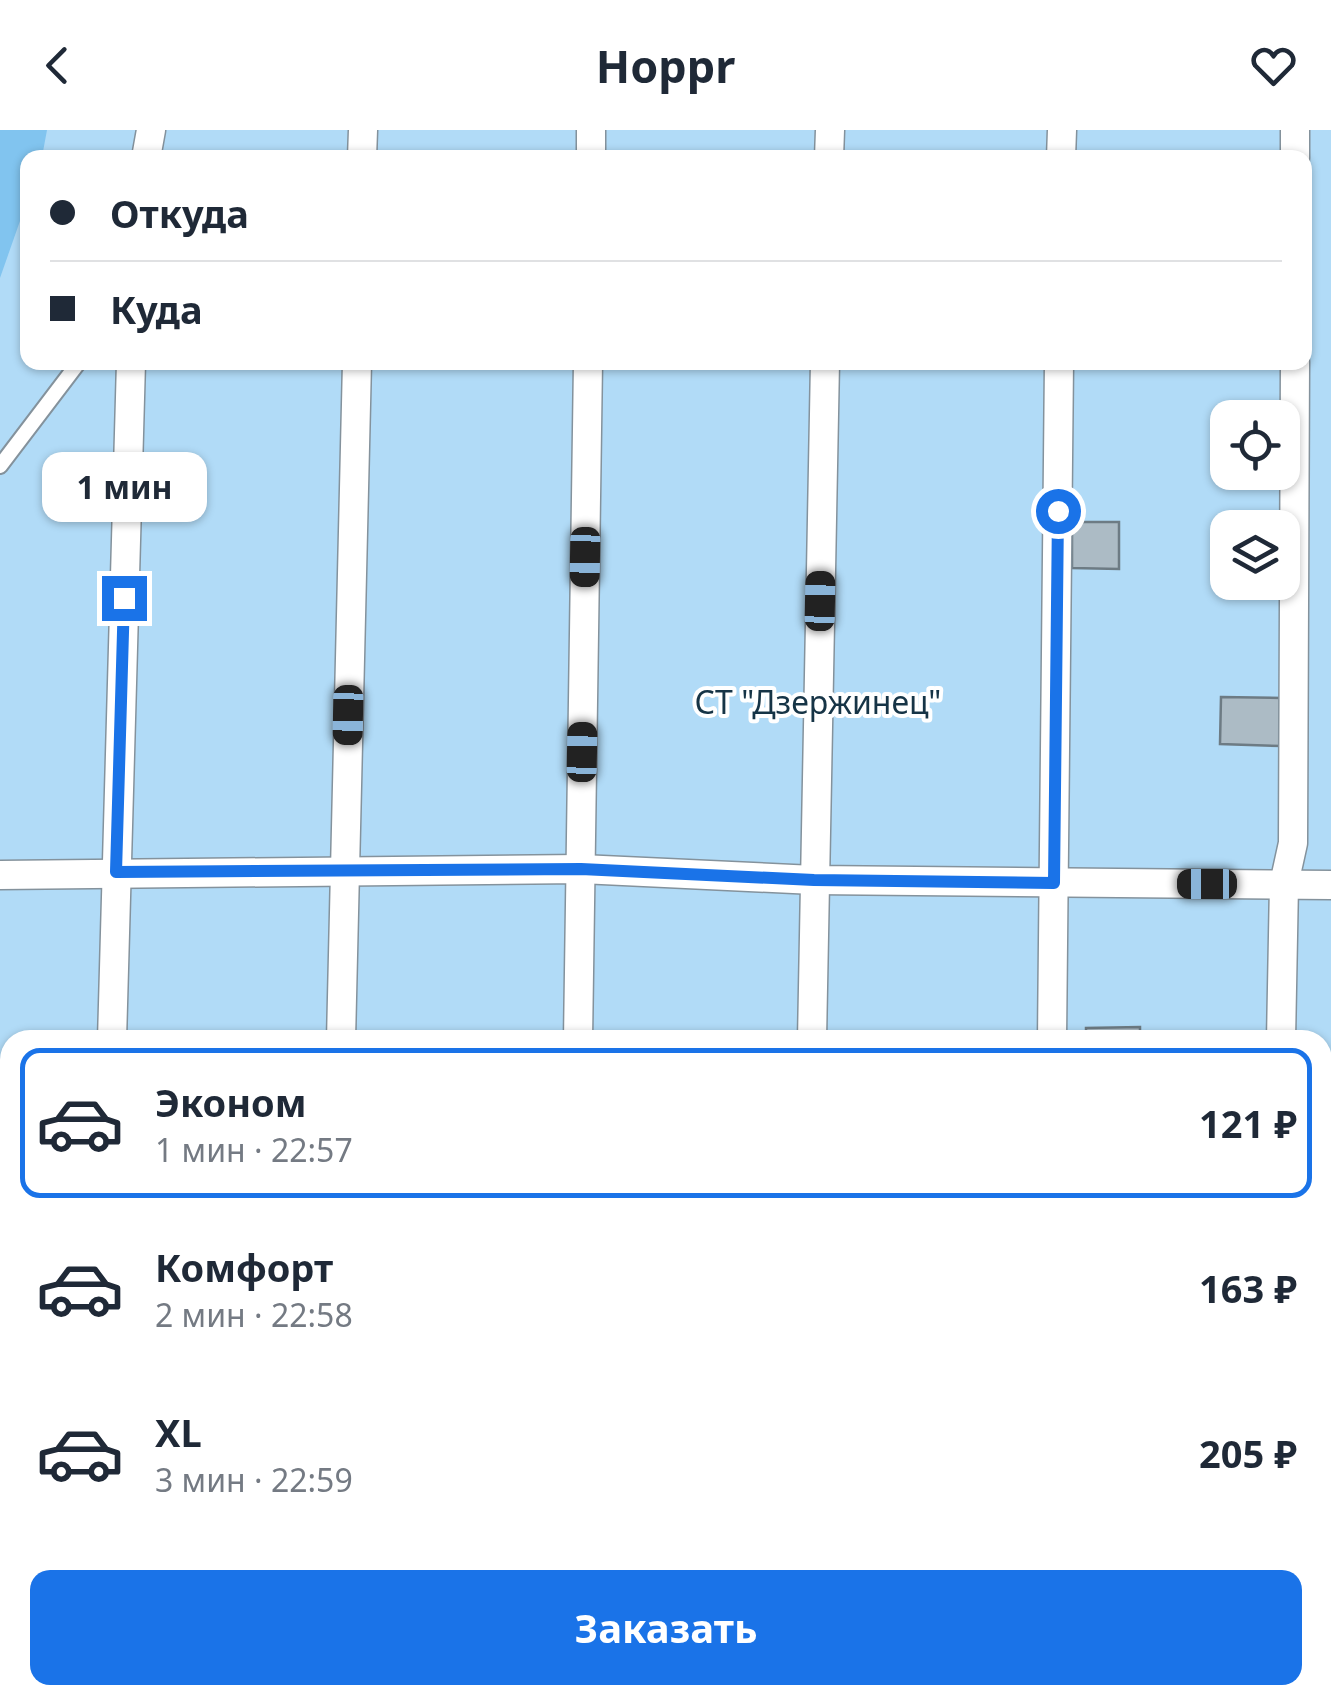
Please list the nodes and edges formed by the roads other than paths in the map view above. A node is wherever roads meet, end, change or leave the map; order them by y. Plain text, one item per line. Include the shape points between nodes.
1 (73, 370) edge
2 (131, 370) edge
3 (357, 370) edge
4 (588, 370) edge
5 (825, 370) edge
6 (1059, 370) edge
7 (1294, 370) edge
8 (0, 466) edge
9 (581, 869) junction
10 (344, 871) junction
11 (116, 872) junction
12 (0, 874) edge
13 (814, 880) junction
14 (1054, 883) junction
15 (1284, 884) junction
16 (1331, 885) edge
17 (112, 1030) edge
18 (340, 1030) edge
19 (578, 1030) edge
20 (812, 1030) edge
21 (1052, 1030) edge
22 (1282, 1030) edge

1 - 8 lane
2 - 11 street
3 - 10 street
4 - 9 street
5 - 13 street
6 - 14 street
7 - 15 street via 1293,843
9 - 10 street
9 - 13 street
9 - 19 street
10 - 11 street
10 - 18 street
11 - 12 street
11 - 17 street
13 - 14 street
13 - 20 street
14 - 15 street
14 - 21 street
15 - 16 street
15 - 22 street

